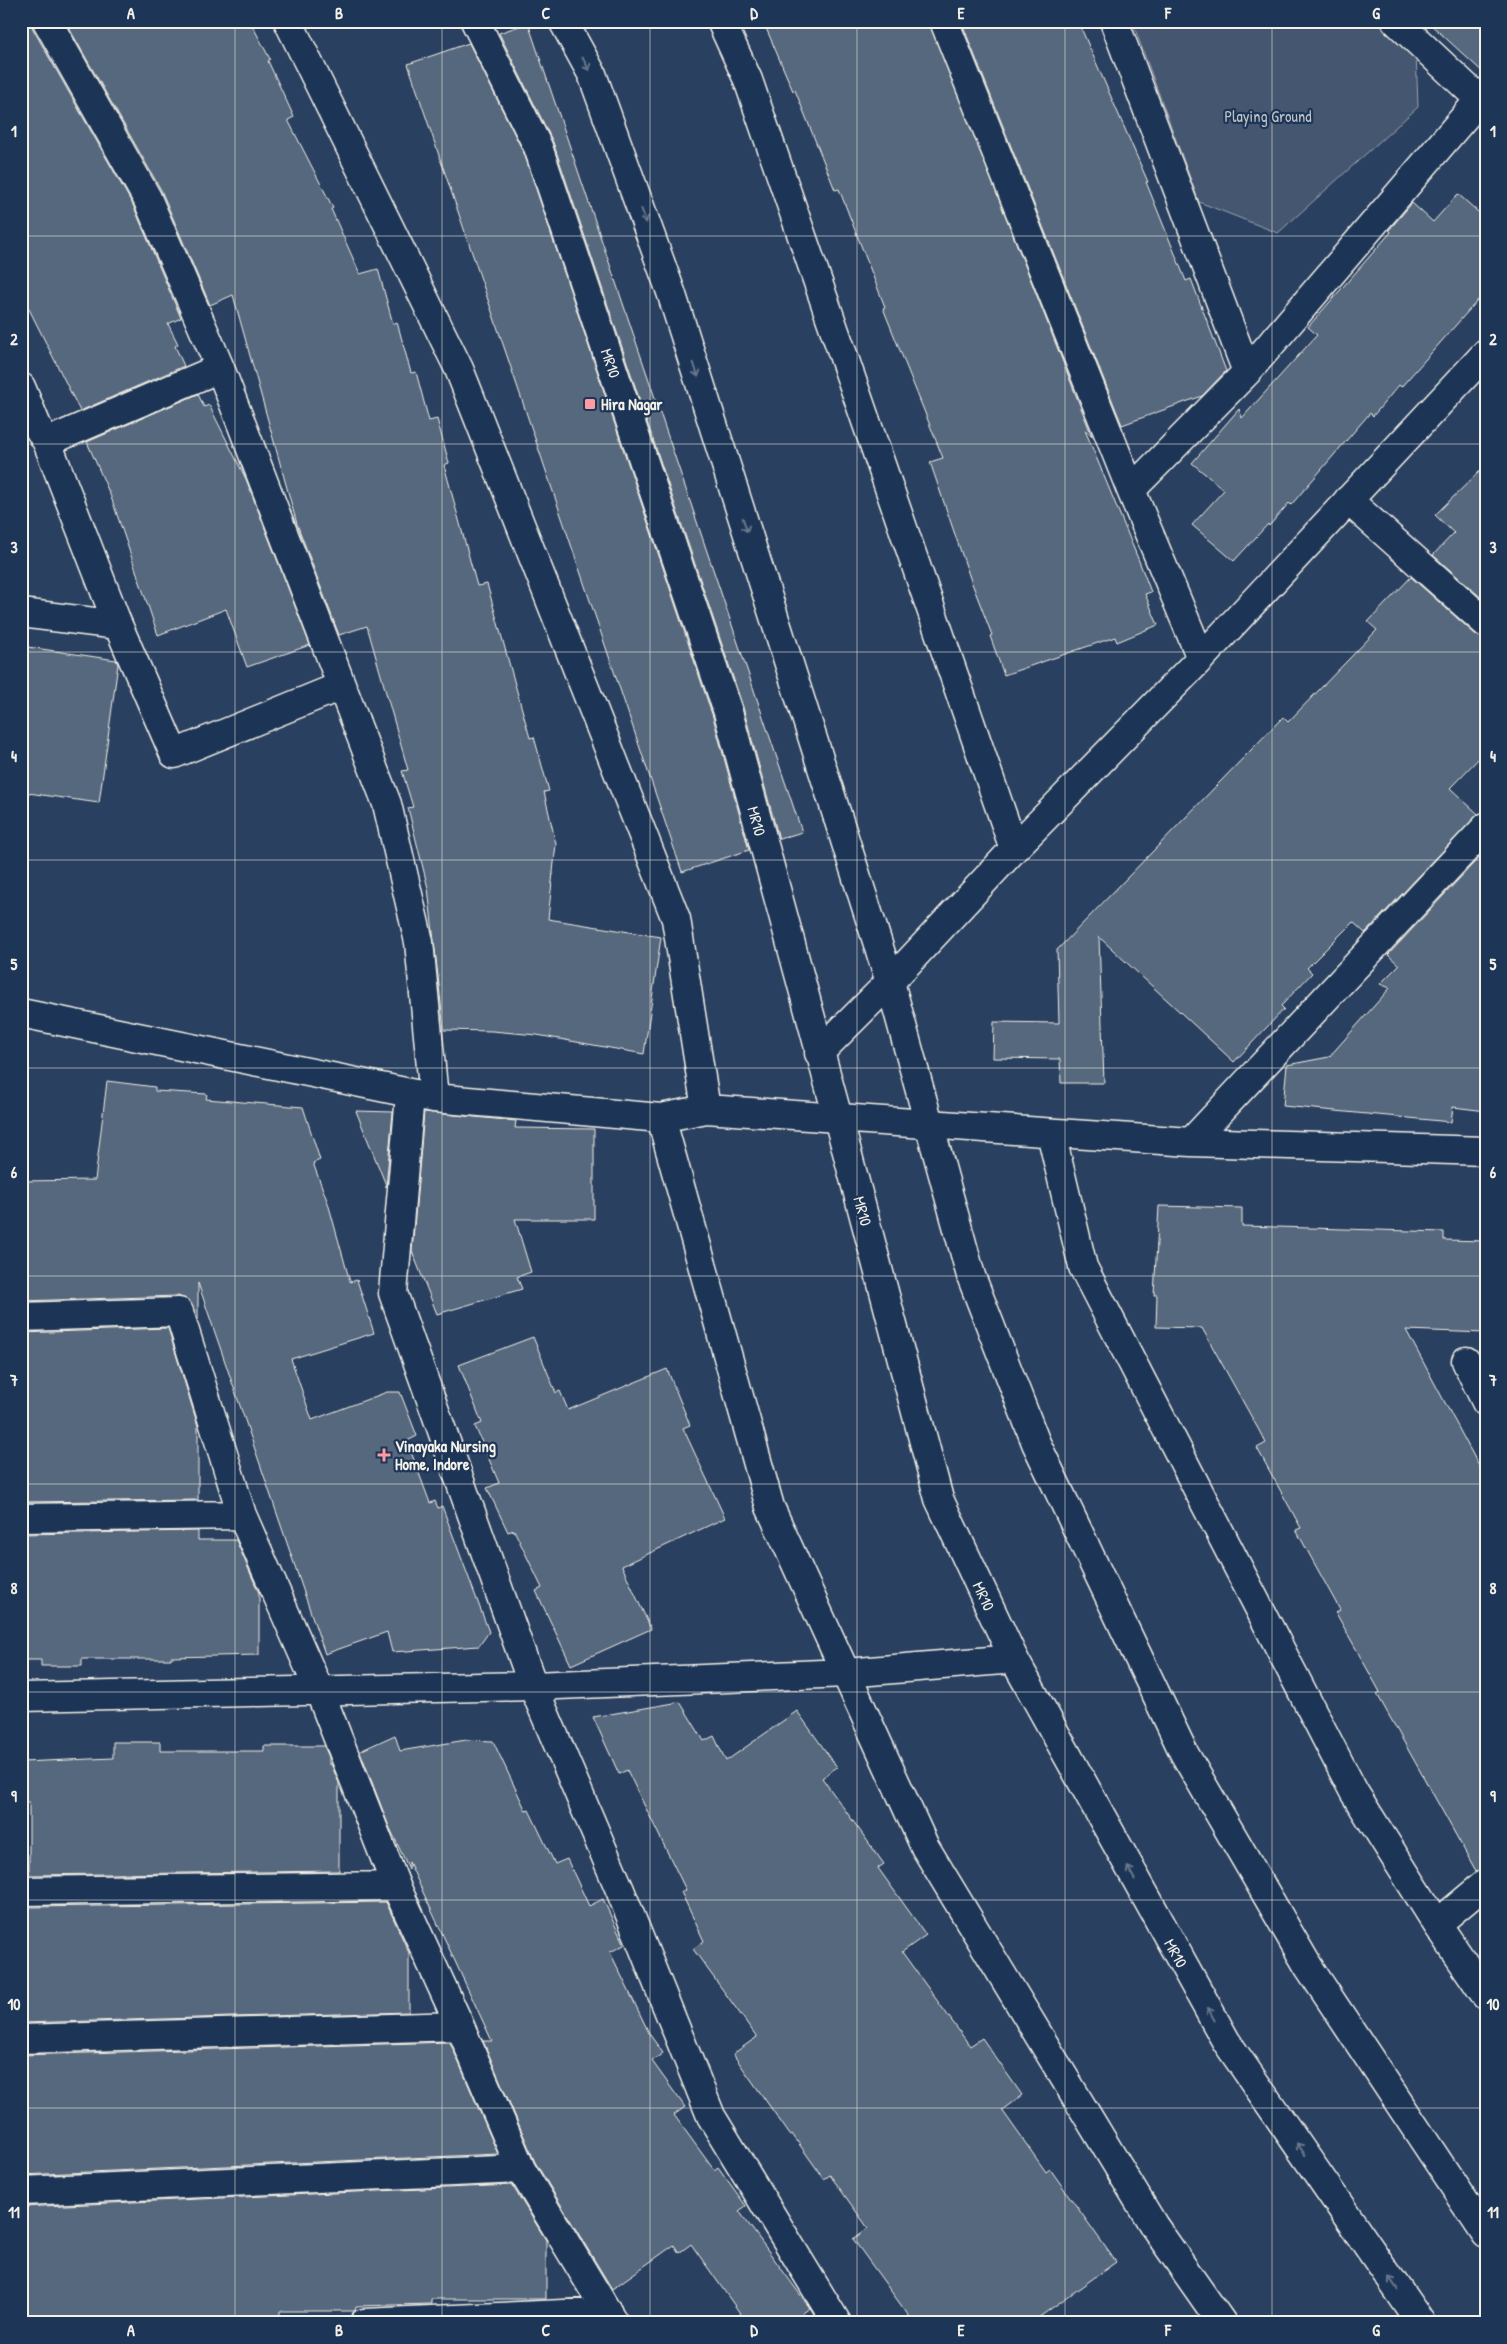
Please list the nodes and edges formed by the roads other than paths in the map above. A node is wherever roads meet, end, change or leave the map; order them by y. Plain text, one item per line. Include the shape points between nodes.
1 (47, 21) edge
2 (288, 21) edge
3 (475, 21) edge
4 (563, 21) edge
5 (721, 21) edge
6 (944, 21) edge
7 (1114, 21) edge
8 (1396, 21) edge
9 (1482, 96) edge
10 (1483, 362) edge
11 (220, 368) junction
12 (1248, 372) junction
13 (21, 387) edge
14 (35, 431) edge
15 (1131, 490) junction
16 (1348, 500) junction
17 (21, 613) edge
18 (1486, 623) edge
19 (118, 625) junction
20 (1201, 658) junction
21 (341, 686) junction
22 (1486, 827) edge
23 (1014, 848) junction
24 (890, 982) junction
25 (21, 1013) edge
26 (819, 1053) junction
27 (422, 1096) junction
28 (706, 1109) junction
29 (661, 1118) junction
30 (838, 1118) junction
31 (930, 1124) junction
32 (1051, 1133) junction
33 (1191, 1142) junction
34 (1486, 1151) edge
35 (21, 1317) edge
36 (1466, 1361) dead end
37 (1486, 1402) edge
38 (242, 1515) junction
39 (21, 1518) edge
40 (1014, 1659) junction
41 (846, 1673) junction
42 (533, 1686) junction
43 (319, 1690) junction
44 (21, 1697) edge
45 (1486, 1883) edge
46 (396, 1886) junction
47 (21, 1891) edge
48 (1437, 1924) junction
49 (1486, 1996) edge
50 (460, 2026) junction
51 (21, 2039) edge
52 (521, 2169) junction
53 (21, 2191) edge
54 (1486, 2234) edge
55 (611, 2317) edge
56 (364, 2323) edge
57 (837, 2323) edge
58 (1222, 2323) edge
59 (1421, 2323) edge

1 - 11 street via 147,198
2 - 28 street via 459,369 676,919
3 - 26 street, MR10 via 538,147 728,712
4 -> 24 street via 592,74 671,292
5 - 23 street via 748,80
6 - 15 street
7 - 12 street
8 - 9 street
9 - 12 street
10 - 16 street
11 - 14 street
11 - 21 street
12 - 15 street
13 - 14 street
14 - 19 street
15 - 20 street
16 - 18 street
16 - 20 street
17 - 19 street
19 - 21 street via 174,754
20 - 23 street
21 - 27 street via 387,804 419,942
22 - 33 street
23 - 24 street
24 - 26 street
24 - 31 street
25 - 27 street
26 - 30 street, MR10
27 - 29 street
27 - 42 street via 393,1293
28 - 29 street
28 - 30 street
29 - 41 street via 770,1507
30 - 31 street
30 - 40 street, MR10 via 939,1499
31 - 32 street
31 - 54 street via 971,1276 1036,1443 1184,1753 1308,1966
32 - 33 street
32 - 48 street via 1083,1267 1354,1792
33 - 34 street
35 - 38 street via 179,1312
36 - 37 street
38 - 39 street
38 - 43 street
40 - 41 street
59 -> 40 street, MR10 via 1226,2041
41 - 42 street
41 - 58 street via 925,1847 1154,2226
42 - 43 street
42 - 57 street via 712,2116
43 - 44 street
43 - 46 street
45 - 48 street
46 - 47 street
46 - 50 street
48 - 49 street
50 - 51 street
50 - 52 street
52 - 53 street
52 - 55 street
55 - 56 street

